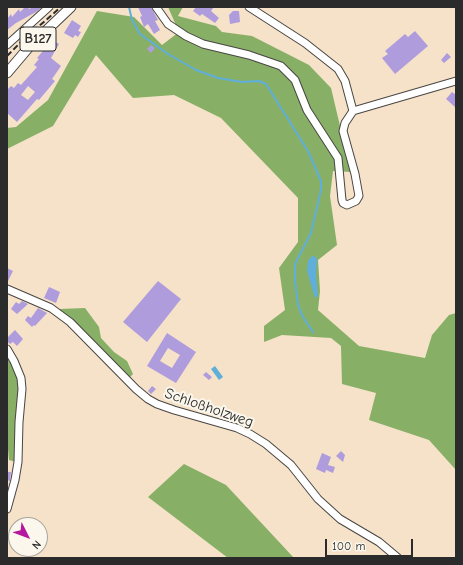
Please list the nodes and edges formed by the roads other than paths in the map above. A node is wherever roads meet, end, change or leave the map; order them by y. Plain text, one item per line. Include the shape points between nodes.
1 (49, 7) edge
2 (71, 7) edge
3 (156, 7) edge
4 (249, 7) edge
5 (7, 45) edge
6 (7, 73) edge
7 (456, 81) edge
8 (353, 111) junction
9 (7, 289) edge
10 (7, 350) edge
11 (7, 509) edge
12 (398, 558) edge

1 - 5 street
2 - 6 main road, B127 via 29,47
3 - 8 street via 168,24 186,36 203,44 281,66 295,80 307,110 338,158 342,200 347,205 356,201 358,196 343,131 344,123
4 - 8 street via 306,43 338,69 345,81
7 - 8 street
9 - 12 street, Schloßholzweg via 51,308 70,322 148,399 163,406 237,428 266,444 291,465 318,499 334,514 379,542
10 - 11 street via 14,361 22,389 18,462

